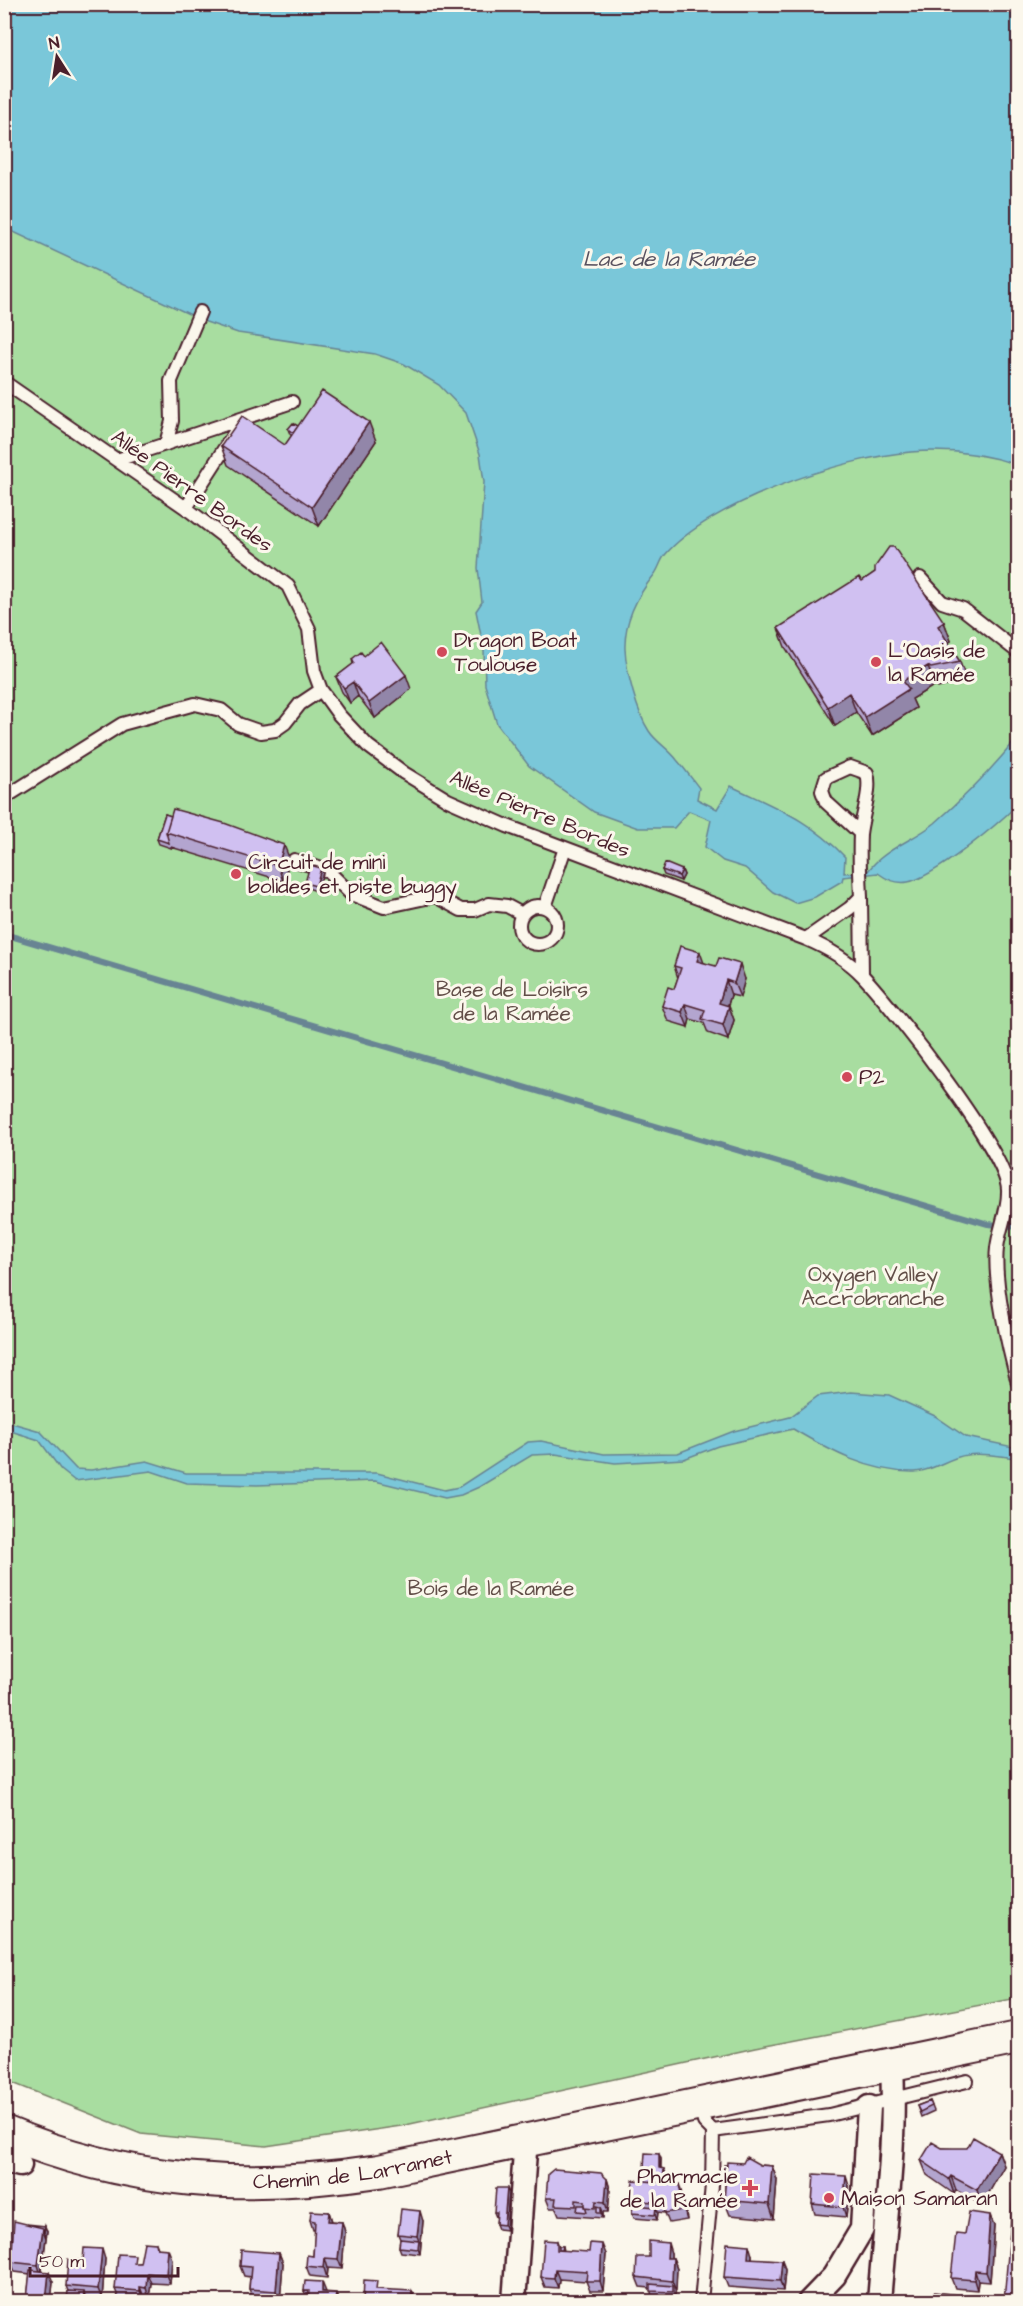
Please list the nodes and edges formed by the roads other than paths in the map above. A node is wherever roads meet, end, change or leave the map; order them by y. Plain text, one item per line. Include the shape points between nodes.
1 (200, 312) dead end
2 (4, 382) edge
3 (292, 402) dead end
4 (244, 418) junction
5 (166, 444) junction
6 (117, 460) junction
7 (186, 508) junction
8 (921, 578) dead end
9 (1018, 652) edge
10 (321, 690) junction
11 (4, 798) edge
12 (860, 833) junction
13 (565, 848) junction
14 (294, 860) dead end
15 (861, 897) junction
16 (545, 907) junction
17 (522, 914) junction
18 (806, 939) junction
19 (862, 975) junction
20 (1018, 1383) edge
21 (1018, 2038) edge
22 (892, 2065) junction
23 (967, 2081) dead end
24 (894, 2101) junction
25 (869, 2107) junction
26 (706, 2118) junction
27 (4, 2132) edge
28 (523, 2140) junction
29 (866, 2159) junction
30 (891, 2161) junction
31 (514, 2301) edge
32 (701, 2301) edge
33 (809, 2301) edge
34 (879, 2301) edge

1 - 5 lane via 171,381 172,421
2 - 6 lane, Allée Pierre Bordes
3 - 4 lane
4 - 5 lane
4 - 7 lane
5 - 6 lane
6 - 7 lane, Allée Pierre Bordes
7 - 10 lane, Allée Pierre Bordes via 288,586 309,629 314,671
8 - 9 lane via 942,602 963,609
10 - 11 lane via 300,704 275,730 261,732 238,724 221,710 195,704 122,724
10 - 13 lane, Allée Pierre Bordes via 368,746 404,773 448,800
12 - 12 lane via 870,784 867,773 850,767 825,778 822,791 826,802
12 - 15 lane
13 - 16 lane
13 - 18 lane, Allée Pierre Bordes
14 - 17 lane via 328,872 351,894 384,907 435,896 461,910 489,904 507,906
15 - 18 lane
15 - 19 lane
16 - 17 lane via 532,907
16 - 17 lane via 555,914 558,927 553,939 543,945 531,944 522,937 518,926
18 - 19 lane, Allée Pierre Bordes
19 - 20 lane, Allée Pierre Bordes via 950,1087 990,1144 1005,1174 1008,1191 997,1250 1009,1350
21 - 22 main road, Chemin de Larramet
22 - 24 street
22 - 26 main road, Chemin de Larramet
23 - 24 lane, Chemin de Larramet
24 - 25 lane, Chemin de Larramet
24 - 30 street
25 - 26 lane, Chemin de Larramet
25 - 29 street
26 - 28 main road, Chemin de Larramet
26 - 32 lane via 712,2185
27 - 28 main road, Chemin de Larramet via 52,2152 111,2168 162,2177 259,2182 325,2179 379,2171
28 - 31 street
29 - 30 street
29 - 33 street via 862,2229 834,2276
30 - 34 street

